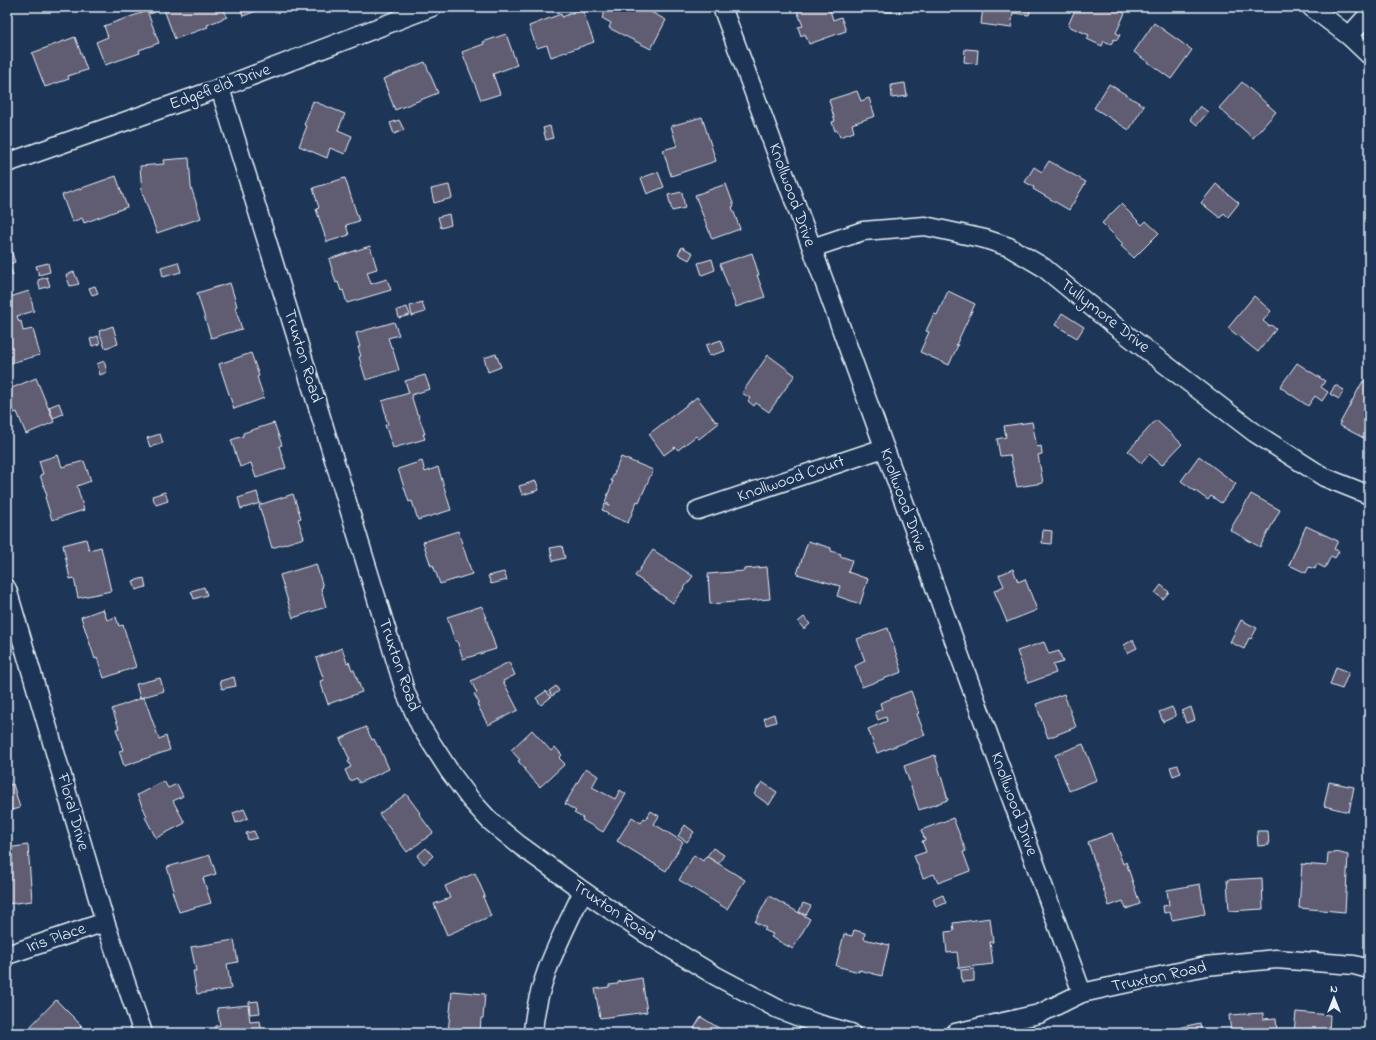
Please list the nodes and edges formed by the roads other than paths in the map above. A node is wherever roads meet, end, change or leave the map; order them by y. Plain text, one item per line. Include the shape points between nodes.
1 (432, 7) edge
2 (722, 7) edge
3 (1311, 7) edge
4 (1369, 14) edge
5 (1349, 36) junction
6 (1369, 55) edge
7 (220, 88) junction
8 (7, 163) edge
9 (812, 248) junction
10 (884, 448) junction
11 (1369, 495) edge
12 (698, 510) dead end
13 (7, 590) edge
14 (583, 891) junction
15 (105, 922) junction
16 (7, 955) edge
17 (1369, 969) edge
18 (1082, 993) junction
19 (143, 1033) edge
20 (533, 1033) edge
21 (851, 1033) edge
22 (955, 1033) edge

1 - 7 street, Edgefield Drive
2 - 9 street, Knollwood Drive
3 - 5 street
4 - 5 street
5 - 6 street
7 - 8 street, Edgefield Drive
7 - 14 street, Truxton Road via 406,694 421,727 471,800 490,821 518,844
9 - 10 street, Knollwood Drive
9 - 11 street, Tullymore Drive via 863,231 925,226 1009,247 1043,267 1255,433 1324,477
10 - 12 street, Knollwood Court
10 - 18 street, Knollwood Drive
13 - 15 street, Floral Drive
14 - 20 street via 553,954 539,993
14 - 21 street, Truxton Road via 716,976 778,1009
15 - 16 street, Iris Place
15 - 19 street, Floral Drive
17 - 18 street, Truxton Road via 1354,965 1268,960 1206,966
18 - 22 street, Truxton Road via 1040,1014

